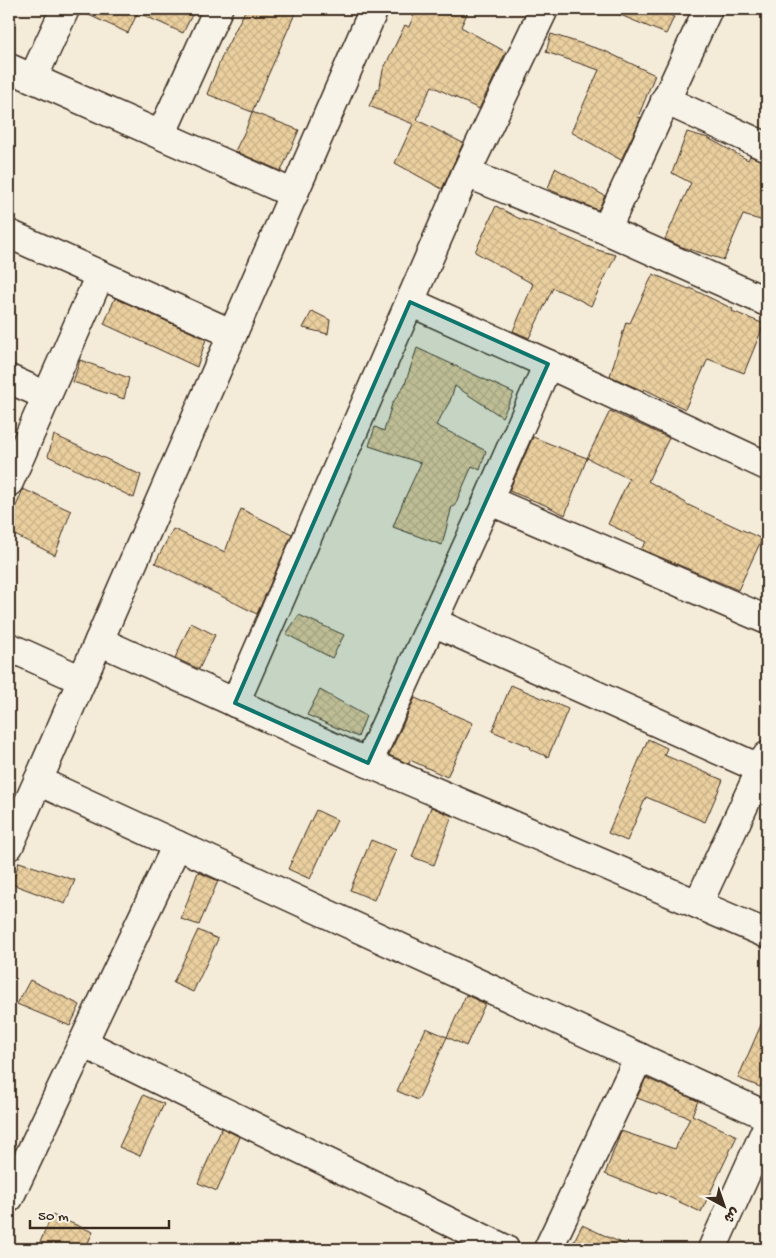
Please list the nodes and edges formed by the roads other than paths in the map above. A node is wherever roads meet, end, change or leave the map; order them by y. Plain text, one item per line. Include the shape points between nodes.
1 (65, 9) edge
2 (218, 9) edge
3 (374, 9) edge
4 (544, 9) edge
5 (708, 9) edge
6 (9, 68) edge
7 (33, 78) junction
8 (665, 100) junction
9 (161, 135) junction
10 (767, 147) edge
11 (466, 172) junction
12 (294, 194) junction
13 (606, 230) junction
14 (9, 234) edge
15 (100, 274) junction
16 (410, 302) junction
17 (767, 302) edge
18 (233, 334) junction
19 (548, 364) junction
20 (9, 379) edge
21 (47, 396) junction
22 (767, 466) edge
23 (9, 482) edge
24 (488, 500) junction
25 (767, 620) edge
26 (433, 622) junction
27 (99, 640) junction
28 (9, 647) edge
29 (82, 680) junction
30 (235, 702) junction
31 (368, 763) junction
32 (764, 763) edge
33 (38, 781) junction
34 (16, 811) edge
35 (177, 845) junction
36 (9, 846) edge
37 (698, 904) junction
38 (767, 934) edge
39 (83, 1043) junction
40 (639, 1057) junction
41 (767, 1116) edge
42 (767, 1127) edge
43 (9, 1198) edge
44 (505, 1249) edge
45 (548, 1249) edge
46 (712, 1249) edge

1 - 7 street
2 - 9 street
3 - 12 street
4 - 11 street
5 - 8 street
6 - 7 street
7 - 9 street
8 - 10 street
8 - 13 street
9 - 12 street
11 - 13 street
11 - 16 street
12 - 18 street
13 - 17 street
14 - 15 street
15 - 18 street
15 - 21 street
16 - 19 street
16 - 30 street
18 - 27 street
19 - 22 street
19 - 24 street
20 - 21 street
21 - 23 street
24 - 25 street
24 - 26 street
26 - 31 street
26 - 32 street
27 - 29 street
27 - 30 street
28 - 29 street
29 - 33 street
30 - 31 street
31 - 37 street
32 - 37 street
33 - 34 street
33 - 35 street
34 - 36 street
35 - 39 street
35 - 40 street
37 - 38 street
39 - 43 street
39 - 44 street
40 - 41 street
40 - 45 street
42 - 46 street

